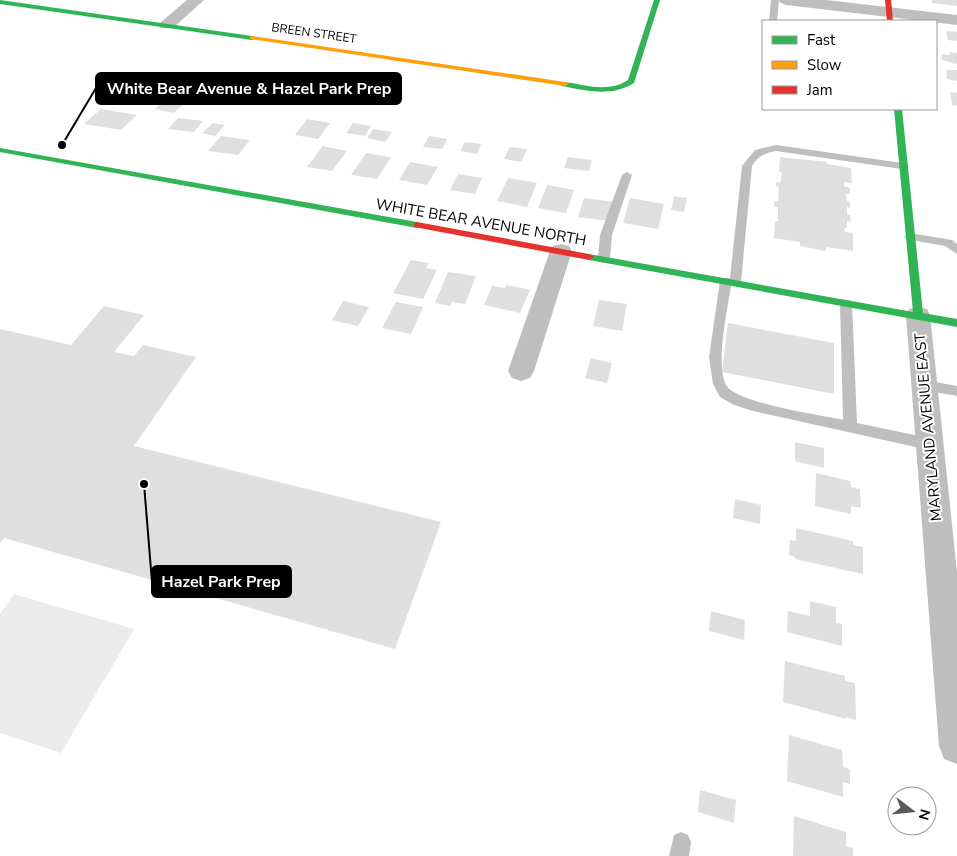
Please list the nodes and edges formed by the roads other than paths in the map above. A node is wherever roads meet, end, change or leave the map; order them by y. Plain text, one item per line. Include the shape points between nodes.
1 (196, 0) edge
2 (657, 0) edge
3 (775, 0) edge
4 (786, 0) edge
5 (0, 2) edge
6 (889, 11) edge
7 (773, 20) edge
8 (957, 20) edge
9 (167, 25) junction
10 (898, 110) edge
11 (0, 150) edge
12 (902, 166) junction
13 (627, 175) dead end
14 (910, 237) junction
15 (957, 250) edge
16 (561, 251) junction
17 (604, 259) junction
18 (731, 282) junction
19 (846, 303) junction
20 (918, 315) junction
21 (957, 323) edge
22 (521, 371) dead end
23 (924, 385) junction
24 (957, 391) edge
25 (850, 427) junction
26 (930, 444) junction
27 (957, 746) edge

1 - 9 street
2 - 9 main road, BREEN STREET via 631,82 623,88 609,90
3 - 7 lane
4 - 6 street
5 - 9 main road, BREEN STREET
6 - 8 street
10 - 12 main road, MARYLAND AVENUE EAST
11 - 16 main road, WHITE BEAR AVENUE NORTH
12 - 14 main road, MARYLAND AVENUE EAST
12 - 18 lane via 776,148 763,149 752,156 747,166
13 - 17 lane via 606,235
14 - 15 lane via 948,243
14 - 20 main road, MARYLAND AVENUE EAST
16 - 17 main road, WHITE BEAR AVENUE NORTH
16 - 22 street
17 - 18 main road, WHITE BEAR AVENUE NORTH
18 - 19 main road, WHITE BEAR AVENUE NORTH
18 - 25 lane via 715,366 724,392 753,406
19 - 20 main road, WHITE BEAR AVENUE NORTH
19 - 25 lane
20 - 21 main road, WHITE BEAR AVENUE NORTH
20 - 23 street, MARYLAND AVENUE EAST
23 - 24 lane
23 - 26 street, MARYLAND AVENUE EAST
25 - 26 lane
26 - 27 street, MARYLAND AVENUE EAST

